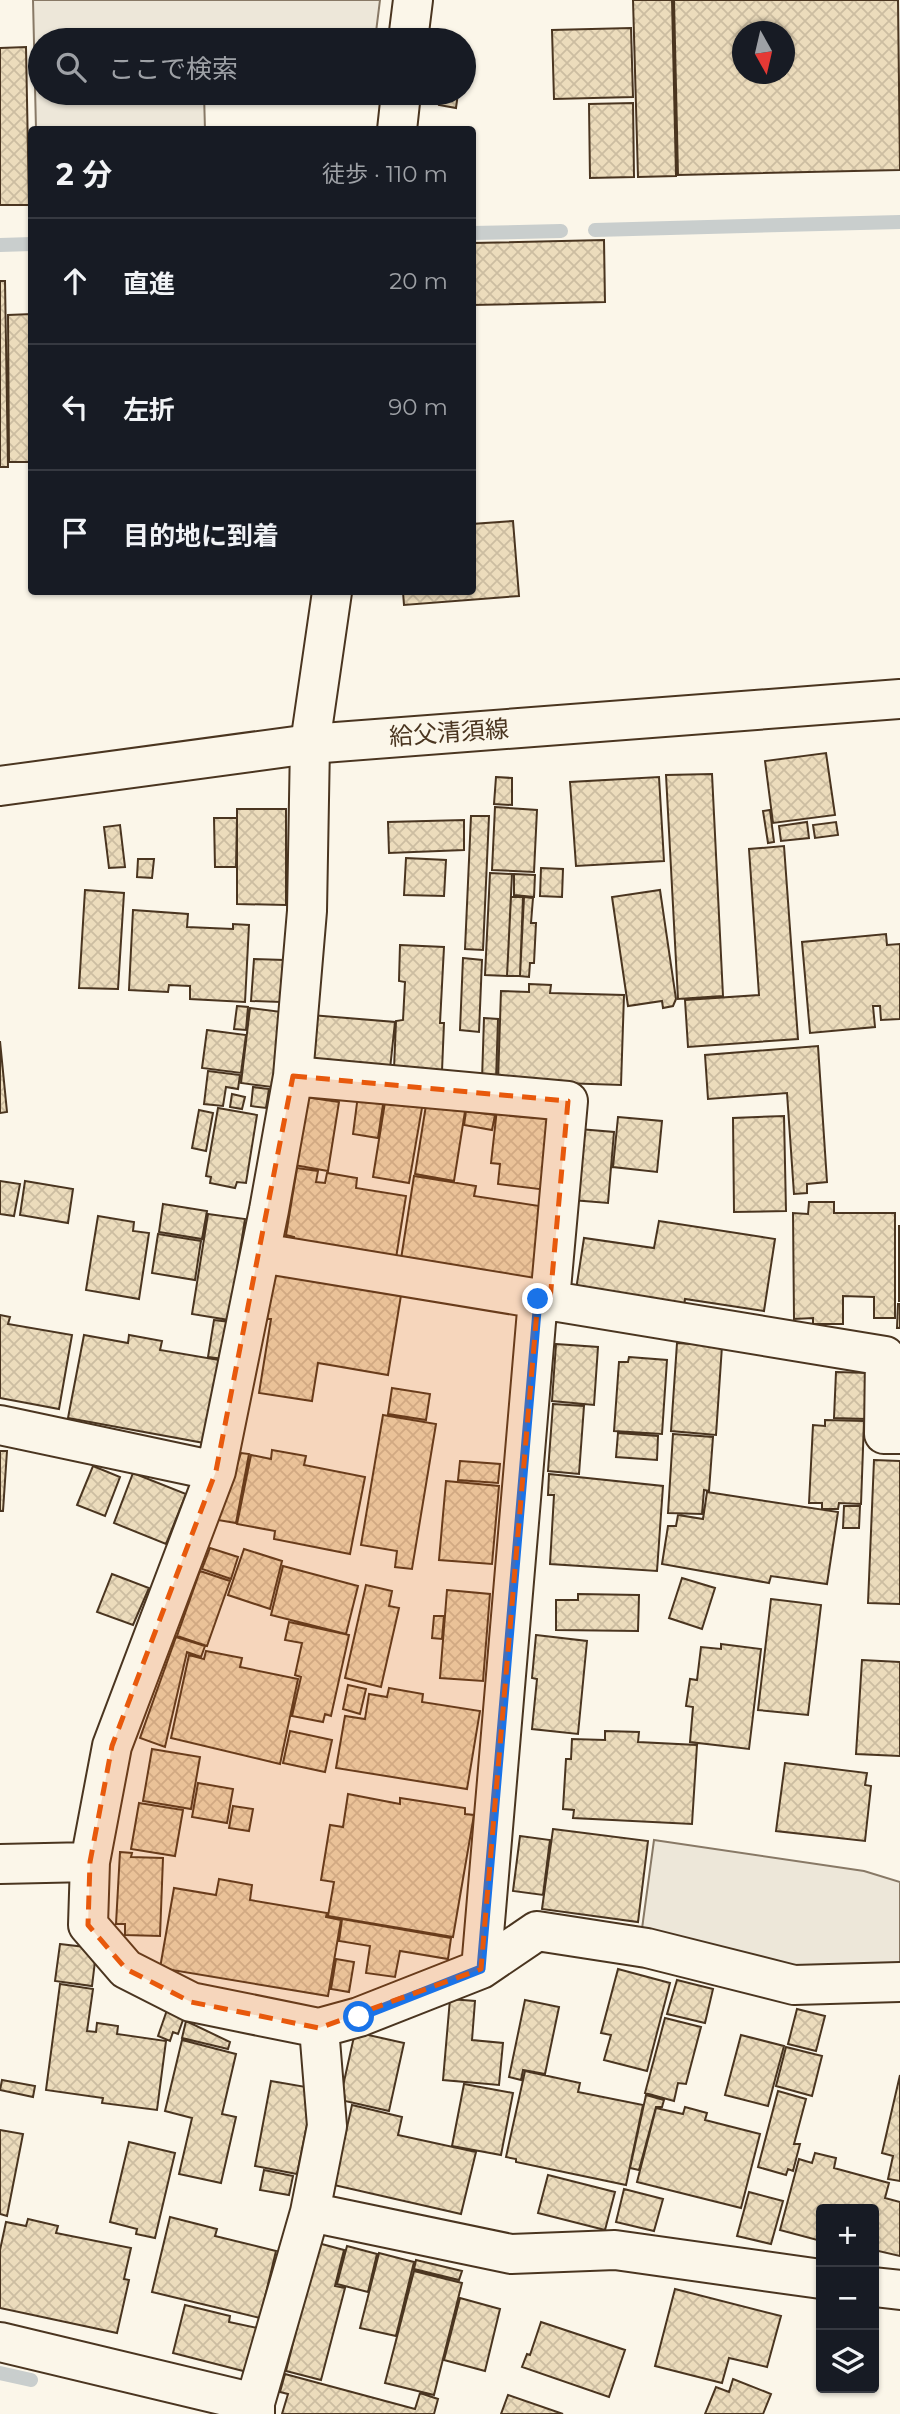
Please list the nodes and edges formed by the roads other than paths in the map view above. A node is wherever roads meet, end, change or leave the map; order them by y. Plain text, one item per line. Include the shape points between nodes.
1 (414, 0) edge
2 (410, 28) edge
3 (400, 105) edge
4 (397, 126) edge
5 (332, 595) edge
6 (900, 699) edge
7 (310, 744) junction
8 (0, 786) edge
9 (293, 1076) junction
10 (261, 1253) junction
11 (544, 1300) junction
12 (0, 1425) edge
13 (900, 1434) edge
14 (216, 1471) junction
15 (90, 1862) junction
16 (0, 1864) edge
17 (481, 1969) junction
18 (900, 1982) edge
19 (319, 2028) junction
20 (310, 2212) junction
21 (816, 2278) edge
22 (879, 2288) edge
23 (900, 2290) edge
24 (0, 2342) edge
25 (255, 2409) edge

1 - 2 street
3 - 4 street
5 - 7 street
6 - 7 street, 給父清須線
7 - 8 street, 給父清須線
7 - 9 street via 307,911
9 - 10 street
9 - 11 street via 568,1101
10 - 11 street
10 - 14 street
11 - 13 street via 885,1356 884,1434
11 - 17 street
12 - 14 street
14 - 15 street via 112,1746
15 - 16 street
15 - 19 street via 88,1925 126,1969 191,2002
17 - 18 street via 537,1931 647,1948 794,1985
17 - 19 street
19 - 20 street via 327,2126
20 - 21 street via 511,2254 615,2250
20 - 25 street
22 - 23 street
24 - 25 street

